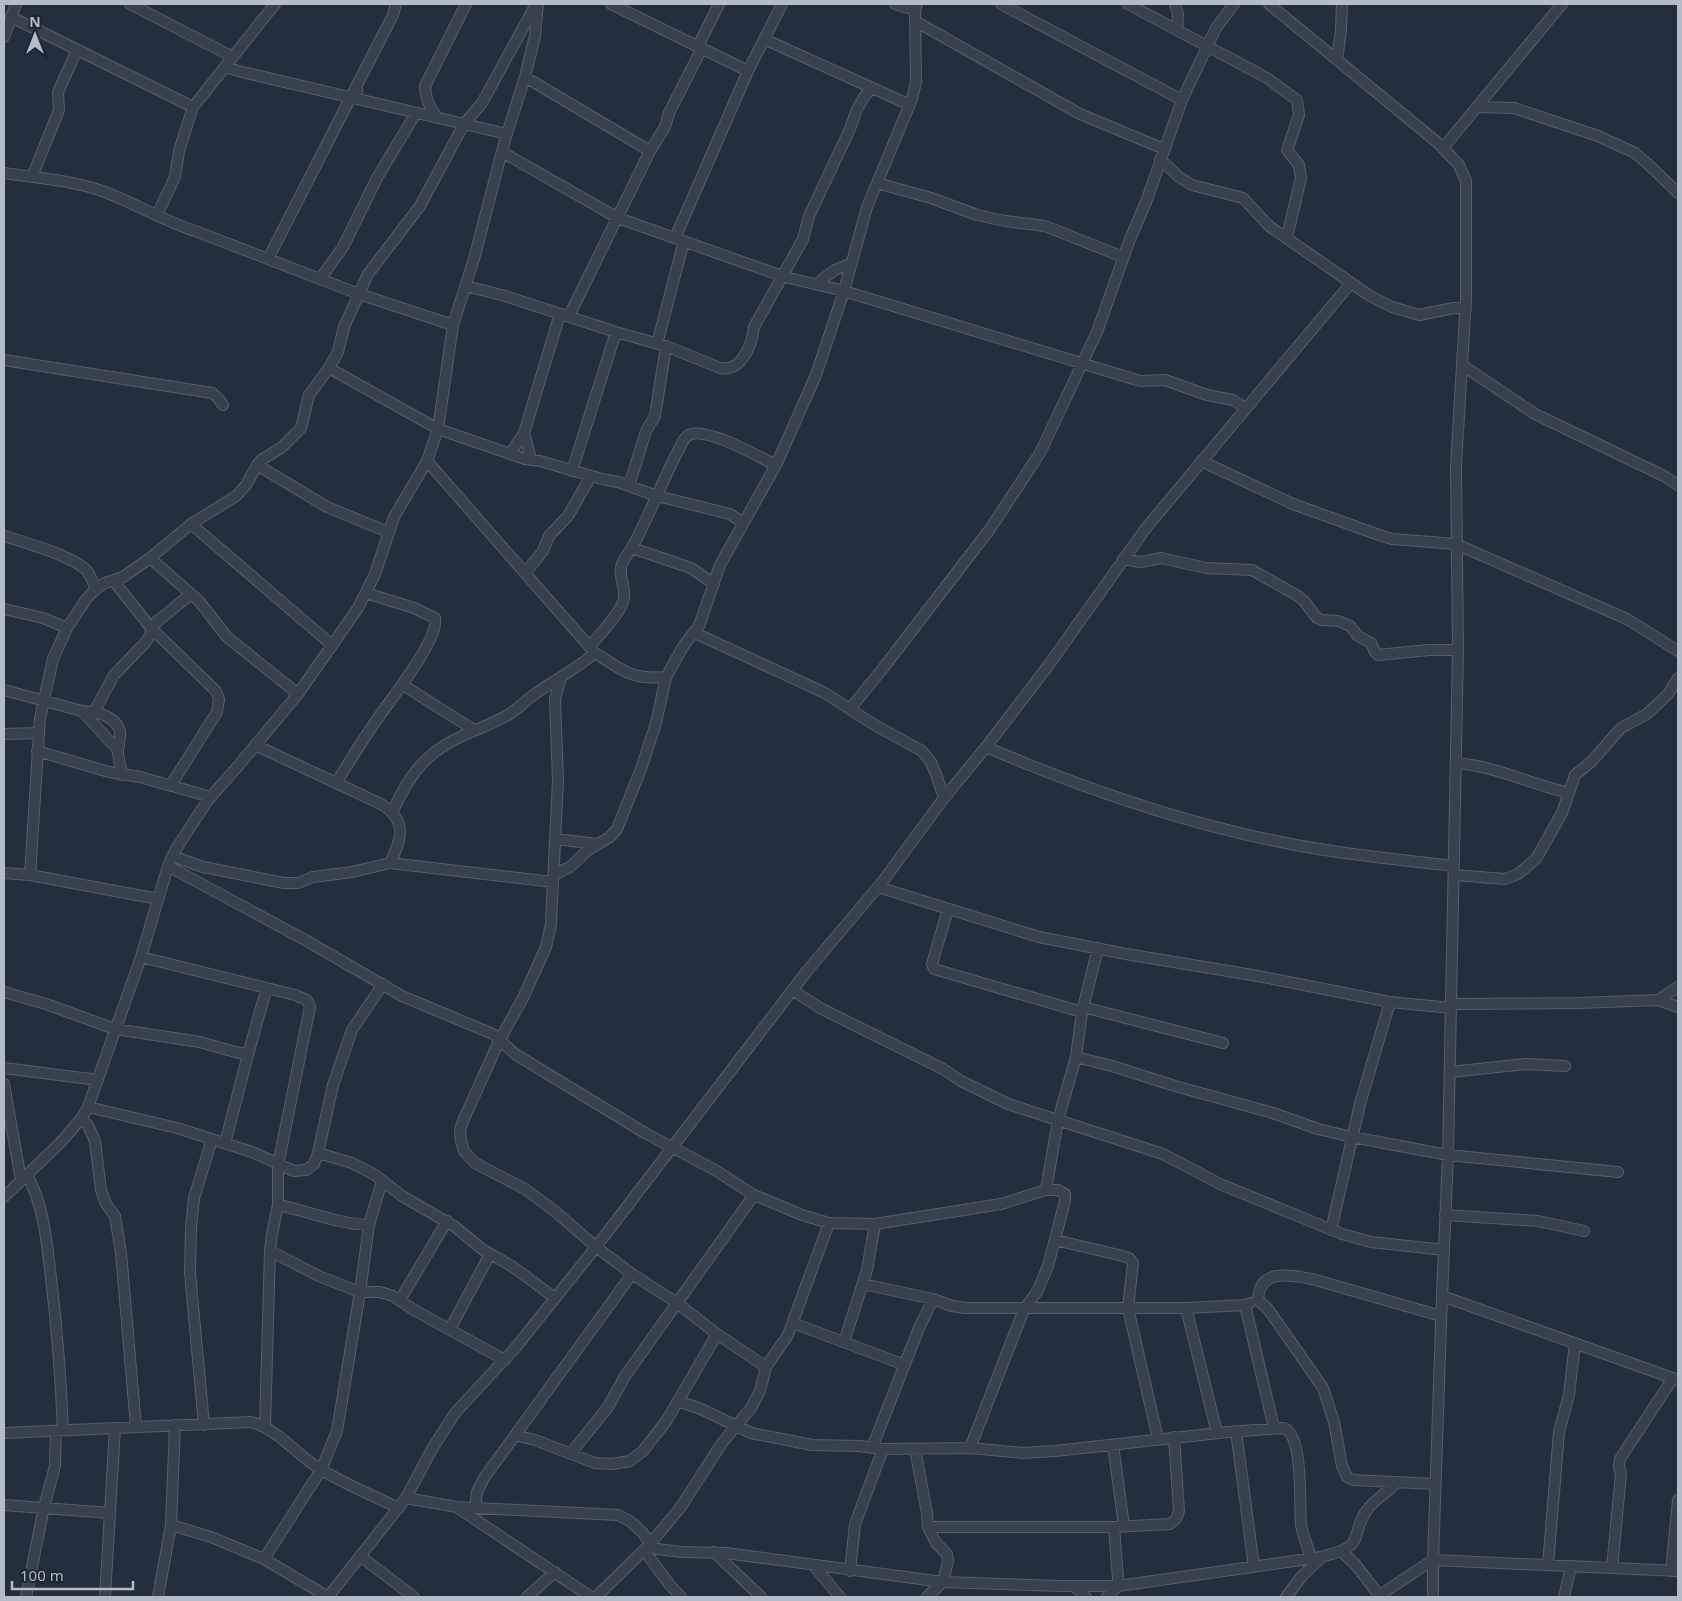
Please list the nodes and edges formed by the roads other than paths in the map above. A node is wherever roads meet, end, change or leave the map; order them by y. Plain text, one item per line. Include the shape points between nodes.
1 (16, 4) edge
2 (130, 4) edge
3 (275, 4) edge
4 (396, 4) edge
5 (466, 4) edge
6 (537, 4) edge
7 (611, 4) edge
8 (719, 4) edge
9 (782, 4) edge
10 (896, 4) edge
11 (1128, 4) edge
12 (1234, 4) edge
13 (1269, 4) edge
14 (1342, 4) edge
15 (1562, 4) edge
16 (1007, 5) edge
17 (1177, 5) edge
18 (916, 7) edge
19 (11, 17) junction
20 (915, 22) junction
21 (1177, 30) junction
22 (4, 37) edge
23 (764, 39) junction
24 (1207, 46) junction
25 (700, 47) junction
26 (77, 50) junction
27 (233, 57) junction
28 (1337, 60) junction
29 (226, 67) junction
30 (748, 71) junction
31 (526, 77) junction
32 (873, 88) junction
33 (353, 99) junction
34 (1182, 100) junction
35 (910, 105) junction
36 (192, 107) junction
37 (1479, 107) junction
38 (416, 112) junction
39 (436, 117) junction
40 (464, 124) junction
41 (507, 134) junction
42 (1443, 148) junction
43 (650, 151) junction
44 (502, 152) junction
45 (1162, 154) junction
46 (4, 172) edge
47 (1172, 172) junction
48 (32, 177) junction
49 (1155, 177) junction
50 (877, 184) junction
51 (1678, 193) edge
52 (157, 215) junction
53 (618, 218) junction
54 (1287, 237) junction
55 (679, 239) junction
56 (1123, 257) junction
57 (268, 259) junction
58 (852, 262) junction
59 (782, 276) junction
60 (320, 279) junction
61 (1351, 283) junction
62 (816, 284) junction
63 (466, 286) junction
64 (844, 291) junction
65 (359, 294) junction
66 (1466, 309) junction
67 (564, 315) junction
68 (453, 325) junction
69 (616, 332) junction
70 (662, 345) junction
71 (4, 360) edge
72 (1082, 363) junction
73 (1462, 366) junction
74 (329, 368) junction
75 (223, 405) dead end
76 (1246, 408) junction
77 (438, 429) junction
78 (524, 434) junction
79 (510, 454) junction
80 (531, 459) junction
81 (427, 461) junction
82 (1201, 461) junction
83 (257, 465) junction
84 (776, 465) junction
85 (572, 471) junction
86 (591, 476) junction
87 (1678, 485) edge
88 (629, 486) junction
89 (657, 496) junction
90 (191, 524) junction
91 (743, 524) junction
92 (388, 532) junction
93 (4, 536) edge
94 (1456, 544) junction
95 (632, 548) junction
96 (150, 558) junction
97 (1123, 559) junction
98 (524, 573) junction
99 (113, 580) junction
100 (714, 584) junction
101 (96, 589) junction
102 (366, 593) junction
103 (191, 594) junction
104 (4, 608) edge
105 (67, 628) junction
106 (151, 628) junction
107 (694, 633) junction
108 (332, 645) junction
109 (592, 650) junction
110 (1458, 650) junction
111 (1678, 651) edge
112 (561, 677) junction
113 (666, 678) junction
114 (1678, 678) edge
115 (403, 685) junction
116 (4, 690) edge
117 (298, 694) junction
118 (44, 700) junction
119 (850, 709) junction
120 (82, 711) junction
121 (94, 712) junction
122 (474, 730) junction
123 (38, 733) junction
124 (4, 734) edge
125 (256, 745) junction
126 (986, 748) junction
127 (118, 750) junction
128 (37, 751) junction
129 (1456, 763) junction
130 (122, 775) junction
131 (336, 783) junction
132 (171, 785) junction
133 (1568, 793) junction
134 (211, 797) junction
135 (944, 798) junction
136 (393, 811) junction
137 (555, 839) junction
138 (599, 844) junction
139 (170, 861) junction
140 (390, 863) junction
141 (1454, 870) junction
142 (4, 874) edge
143 (30, 875) junction
144 (553, 878) junction
145 (878, 887) junction
146 (158, 899) junction
147 (948, 909) junction
148 (1098, 948) junction
149 (141, 958) junction
150 (383, 984) junction
151 (1678, 987) edge
152 (266, 988) junction
153 (792, 990) junction
154 (4, 992) edge
155 (1658, 1000) junction
156 (1390, 1002) junction
157 (1451, 1006) junction
158 (1678, 1007) edge
159 (1082, 1010) junction
160 (115, 1029) junction
161 (500, 1040) junction
162 (1223, 1043) dead end
163 (247, 1054) junction
164 (1076, 1057) junction
165 (1565, 1066) dead end
166 (4, 1068) edge
167 (1450, 1072) junction
168 (98, 1080) junction
169 (4, 1084) edge
170 (88, 1107) junction
171 (81, 1120) junction
172 (1058, 1120) junction
173 (1352, 1137) junction
174 (212, 1139) junction
175 (225, 1143) junction
176 (671, 1147) junction
177 (318, 1153) junction
178 (1448, 1155) junction
179 (278, 1165) junction
180 (1618, 1172) dead end
181 (24, 1178) junction
182 (382, 1181) junction
183 (1046, 1190) junction
184 (754, 1195) junction
185 (4, 1197) edge
186 (278, 1205) junction
187 (1445, 1215) junction
188 (447, 1221) junction
189 (829, 1224) junction
190 (875, 1224) junction
191 (369, 1225) junction
192 (1331, 1230) junction
193 (1584, 1231) dead end
194 (1055, 1240) junction
195 (596, 1247) junction
196 (1444, 1250) junction
197 (270, 1251) junction
198 (490, 1254) junction
199 (632, 1274) junction
200 (863, 1284) junction
201 (360, 1292) junction
202 (1442, 1296) junction
203 (555, 1298) junction
204 (934, 1299) junction
205 (400, 1300) junction
206 (1258, 1300) junction
207 (677, 1303) junction
208 (1245, 1305) junction
209 (1025, 1308) junction
210 (1128, 1308) junction
211 (1186, 1308) junction
212 (1441, 1316) junction
213 (793, 1323) junction
214 (450, 1329) junction
215 (717, 1334) junction
216 (844, 1342) junction
217 (1575, 1343) junction
218 (505, 1360) junction
219 (904, 1365) junction
220 (766, 1367) junction
221 (1676, 1379) edge
222 (678, 1401) junction
223 (175, 1425) junction
224 (204, 1425) junction
225 (735, 1425) junction
226 (265, 1426) junction
227 (136, 1427) junction
228 (115, 1428) junction
229 (1274, 1428) junction
230 (59, 1431) junction
231 (1236, 1431) junction
232 (4, 1433) edge
233 (1217, 1433) junction
234 (515, 1435) junction
235 (1174, 1438) junction
236 (1158, 1439) junction
237 (1113, 1445) junction
238 (872, 1448) junction
239 (970, 1448) junction
240 (883, 1449) junction
241 (915, 1449) junction
242 (571, 1453) junction
243 (321, 1470) junction
244 (1396, 1483) junction
245 (1435, 1484) junction
246 (406, 1498) junction
247 (1678, 1500) edge
248 (4, 1505) edge
249 (44, 1507) junction
250 (457, 1507) junction
251 (399, 1508) junction
252 (475, 1508) junction
253 (110, 1513) junction
254 (171, 1524) junction
255 (1119, 1526) junction
256 (928, 1527) junction
257 (647, 1547) junction
258 (1341, 1551) junction
259 (714, 1552) junction
260 (360, 1556) junction
261 (1322, 1557) junction
262 (1310, 1558) junction
263 (264, 1559) junction
264 (1433, 1560) junction
265 (813, 1565) junction
266 (1548, 1565) junction
267 (1572, 1566) junction
268 (1254, 1567) junction
269 (1612, 1568) junction
270 (850, 1571) junction
271 (1675, 1571) edge
272 (555, 1572) junction
273 (943, 1582) junction
274 (1074, 1586) junction
275 (1118, 1586) junction
276 (1378, 1596) edge
277 (26, 1597) edge
278 (105, 1597) edge
279 (158, 1597) edge
280 (328, 1597) edge
281 (414, 1597) edge
282 (527, 1597) edge
283 (591, 1597) edge
284 (596, 1597) edge
285 (681, 1597) edge
286 (760, 1597) edge
287 (840, 1597) edge
288 (927, 1597) edge
289 (1086, 1597) edge
290 (1107, 1597) edge
291 (1286, 1597) edge
292 (1433, 1597) edge
293 (1564, 1597) edge

1 - 19 street
2 - 27 street
3 - 27 street
4 - 33 street
5 - 39 street via 425,86 429,107
6 - 31 street via 535,36
6 - 40 street via 482,103
7 - 25 street
8 - 25 street
9 - 23 street
10 - 18 street
11 - 21 street
12 - 24 street
13 - 28 street
14 - 28 street
15 - 37 street
16 - 34 street
17 - 21 street
18 - 20 street
19 - 22 street
19 - 26 street
20 - 35 street via 916,82
20 - 45 street via 1080,114
21 - 24 street
23 - 30 street
23 - 32 street
24 - 34 street
24 - 54 street via 1267,78 1299,104 1299,115 1287,150 1299,165 1301,178
25 - 30 street
25 - 43 street via 665,128
26 - 36 street
26 - 48 street via 58,92 59,110
27 - 29 street
28 - 42 street
29 - 33 street
29 - 36 street
30 - 55 street
31 - 41 street
31 - 43 street
32 - 35 street
32 - 59 street via 857,109 809,216 803,239
33 - 38 street
33 - 57 street
34 - 45 street
35 - 50 street
36 - 52 street via 175,177
37 - 42 street
37 - 51 street via 1514,108 1598,136 1635,153
38 - 39 street
38 - 60 street via 377,178 343,247
39 - 40 street
40 - 41 street
40 - 65 street via 420,206 368,274
41 - 44 street
42 - 66 street via 1459,165 1466,181
43 - 53 street
44 - 53 street
44 - 63 street
45 - 47 street
45 - 49 street
46 - 48 street
47 - 49 street
47 - 54 street via 1192,184 1243,198 1269,226
48 - 52 street via 102,191
49 - 56 street
50 - 56 street via 931,198 977,215 1045,226
50 - 58 street via 867,207
52 - 57 street
53 - 55 street
53 - 67 street
54 - 61 street
55 - 59 street
55 - 70 street
56 - 72 street via 1097,332
57 - 60 street
58 - 62 street
58 - 64 street
59 - 62 street
59 - 70 street via 754,327 752,342 734,368 726,370
60 - 65 street
61 - 66 street via 1370,296 1410,313 1419,315 1454,308
61 - 76 street
62 - 64 street
63 - 67 street
63 - 68 street
64 - 72 street
64 - 84 street via 816,375
65 - 68 street
65 - 74 street
66 - 73 street
67 - 69 street
67 - 78 street
68 - 77 street
69 - 70 street
69 - 85 street
70 - 88 street via 655,416 646,431
71 - 75 street via 212,393
72 - 76 street via 1140,381 1165,380 1207,395 1233,400
72 - 119 street via 1040,453 990,529
73 - 87 street via 1535,414
73 - 94 street via 1456,465
74 - 77 street
74 - 83 street via 309,395 301,428
76 - 82 street
77 - 79 street
77 - 81 street
78 - 79 street
78 - 80 street
79 - 80 street
80 - 85 street
81 - 92 street
81 - 98 street
82 - 94 street via 1293,504 1379,535
82 - 97 street
83 - 90 street via 236,496
83 - 92 street via 327,507
84 - 89 street via 731,443 705,434 692,434 685,439
84 - 91 street
85 - 86 street
86 - 88 street
86 - 98 street via 568,516 549,536 543,551
88 - 89 street
89 - 91 street via 730,514
89 - 95 street
90 - 96 street
90 - 108 street
91 - 100 street
92 - 102 street
93 - 101 street via 56,553 79,565
94 - 110 street
94 - 111 street via 1627,619
95 - 100 street via 691,568
95 - 109 street via 621,569 623,602
96 - 99 street
96 - 103 street
97 - 110 street via 1141,562 1161,558 1206,568 1252,570 1298,596 1317,618 1350,626 1358,636 1371,643 1378,655
97 - 126 street
98 - 109 street
99 - 101 street
99 - 106 street
100 - 107 street
101 - 105 street
102 - 108 street
102 - 115 street via 436,618 428,644
103 - 106 street
103 - 117 street via 228,637
104 - 105 street
105 - 118 street via 53,659
106 - 121 street via 145,644 114,675
106 - 132 street via 216,691 219,699 217,712
107 - 113 street
107 - 119 street via 825,693
108 - 117 street
109 - 112 street
109 - 113 street via 634,676
110 - 129 street
112 - 122 street via 510,714
112 - 137 street via 555,699 558,780
113 - 138 street via 656,723 638,777 617,828
114 - 133 street via 1668,694 1647,714 1621,728 1575,775
115 - 122 street
115 - 131 street via 376,720
116 - 118 street
117 - 125 street
118 - 120 street
118 - 123 street
119 - 135 street via 922,751 937,777
120 - 121 street
120 - 127 street
121 - 127 street via 104,715 119,727 121,743
122 - 136 street via 428,757 402,789
123 - 124 street
123 - 128 street
125 - 131 street
125 - 134 street
126 - 135 street
126 - 141 street via 1047,773 1223,830 1308,848
127 - 130 street
128 - 130 street
128 - 143 street
129 - 133 street via 1477,764
129 - 141 street
130 - 132 street
131 - 136 street
132 - 134 street
133 - 141 street via 1554,829 1536,859 1518,874 1505,878
134 - 139 street
135 - 145 street
136 - 140 street via 401,836
137 - 138 street
137 - 144 street
138 - 144 street
139 - 140 street via 284,884 298,884 313,877
139 - 146 street
139 - 150 street
140 - 144 street
141 - 157 street
142 - 143 street
143 - 146 street
144 - 161 street via 551,924 546,947
145 - 147 street
145 - 153 street
146 - 149 street
147 - 148 street via 1039,937
147 - 159 street via 932,964 934,970
148 - 156 street
148 - 159 street
149 - 152 street
149 - 160 street
150 - 161 street via 402,996 494,1034
150 - 177 street via 352,1030 333,1085
151 - 155 street
152 - 163 street
152 - 179 street via 307,1000 310,1007
153 - 172 street via 820,1008 982,1092
153 - 176 street
154 - 160 street
155 - 157 street
155 - 158 street
156 - 157 street
156 - 173 street
157 - 167 street
159 - 162 street
159 - 164 street
160 - 163 street via 200,1042
160 - 168 street
161 - 176 street via 515,1054
161 - 195 street via 460,1130 464,1151 475,1163 524,1188
163 - 175 street
164 - 172 street
164 - 173 street
165 - 167 street via 1526,1064
166 - 168 street
167 - 178 street
168 - 170 street
169 - 181 street
170 - 171 street
170 - 174 street
171 - 181 street
171 - 227 street via 88,1125 95,1141 101,1190 115,1216
172 - 183 street
172 - 192 street via 1164,1154 1220,1184
173 - 178 street
173 - 192 street
174 - 175 street
174 - 224 street via 194,1198 190,1273
175 - 179 street
176 - 184 street
176 - 195 street
177 - 179 street via 314,1164 306,1170 294,1171
177 - 182 street via 352,1163
178 - 180 street
178 - 187 street
179 - 186 street
181 - 185 street
181 - 230 street via 36,1197 48,1247 61,1368
182 - 188 street
182 - 191 street
183 - 190 street via 1001,1204
183 - 194 street via 1065,1194
184 - 189 street
184 - 207 street
186 - 191 street
186 - 197 street
187 - 193 street via 1538,1221
187 - 196 street
188 - 198 street
188 - 205 street
189 - 190 street
189 - 213 street
190 - 200 street
191 - 201 street
192 - 196 street via 1358,1240
194 - 209 street via 1038,1290
194 - 210 street via 1129,1258 1132,1263
195 - 199 street
195 - 203 street
196 - 202 street
197 - 201 street
197 - 226 street
198 - 203 street
198 - 214 street
199 - 207 street
199 - 234 street
200 - 204 street
200 - 216 street
201 - 205 street via 380,1292
201 - 243 street via 337,1432
202 - 212 street
202 - 217 street
203 - 218 street
204 - 209 street via 965,1308
204 - 219 street
205 - 214 street
206 - 208 street
206 - 212 street via 1258,1291 1263,1283 1270,1278 1292,1275
206 - 244 street via 1268,1309 1323,1388 1346,1477
207 - 215 street
207 - 242 street via 625,1376 608,1407
208 - 211 street
208 - 229 street
209 - 210 street
209 - 239 street
210 - 211 street
210 - 236 street
211 - 233 street
212 - 245 street
213 - 216 street
213 - 220 street via 780,1349
214 - 218 street
215 - 220 street
215 - 222 street
216 - 219 street
217 - 221 street
217 - 266 street via 1559,1432
218 - 246 street via 445,1426
219 - 238 street
220 - 225 street via 760,1391 751,1408
221 - 269 street via 1620,1459
222 - 225 street
222 - 242 street via 643,1451 630,1461 595,1463
223 - 224 street
223 - 227 street
223 - 254 street
224 - 226 street via 251,1422
225 - 238 street via 751,1433 805,1444
225 - 257 street via 680,1508
226 - 243 street
227 - 228 street
228 - 230 street
228 - 253 street
229 - 231 street
229 - 262 street via 1288,1430 1295,1442 1301,1524
230 - 232 street
230 - 249 street via 55,1466
231 - 233 street
231 - 268 street
233 - 235 street
234 - 242 street
234 - 252 street via 479,1487
235 - 236 street
235 - 255 street via 1179,1510 1176,1520 1156,1526
236 - 237 street
237 - 239 street via 1023,1452
237 - 255 street
238 - 240 street
239 - 241 street
240 - 241 street
240 - 270 street via 855,1524
241 - 256 street
243 - 251 street
243 - 263 street
244 - 245 street
244 - 258 street via 1368,1508 1354,1541
245 - 264 street
246 - 250 street
246 - 251 street
247 - 271 street
248 - 249 street
249 - 253 street
249 - 277 street
250 - 252 street
250 - 272 street
251 - 260 street
252 - 257 street via 618,1515 643,1534
253 - 278 street
254 - 263 street
254 - 279 street
255 - 256 street
255 - 275 street
256 - 273 street via 936,1543 947,1554
257 - 259 street
257 - 284 street
257 - 285 street via 669,1584
258 - 261 street
258 - 276 street via 1355,1564
259 - 265 street
259 - 286 street
260 - 280 street
260 - 281 street
261 - 262 street
261 - 291 street
262 - 268 street
263 - 280 street
264 - 266 street
264 - 276 street
264 - 292 street
265 - 270 street
265 - 287 street
266 - 267 street
267 - 269 street
267 - 293 street
268 - 275 street
269 - 271 street
270 - 273 street
272 - 282 street
272 - 283 street
273 - 274 street
273 - 288 street
274 - 275 street
274 - 289 street
275 - 290 street

